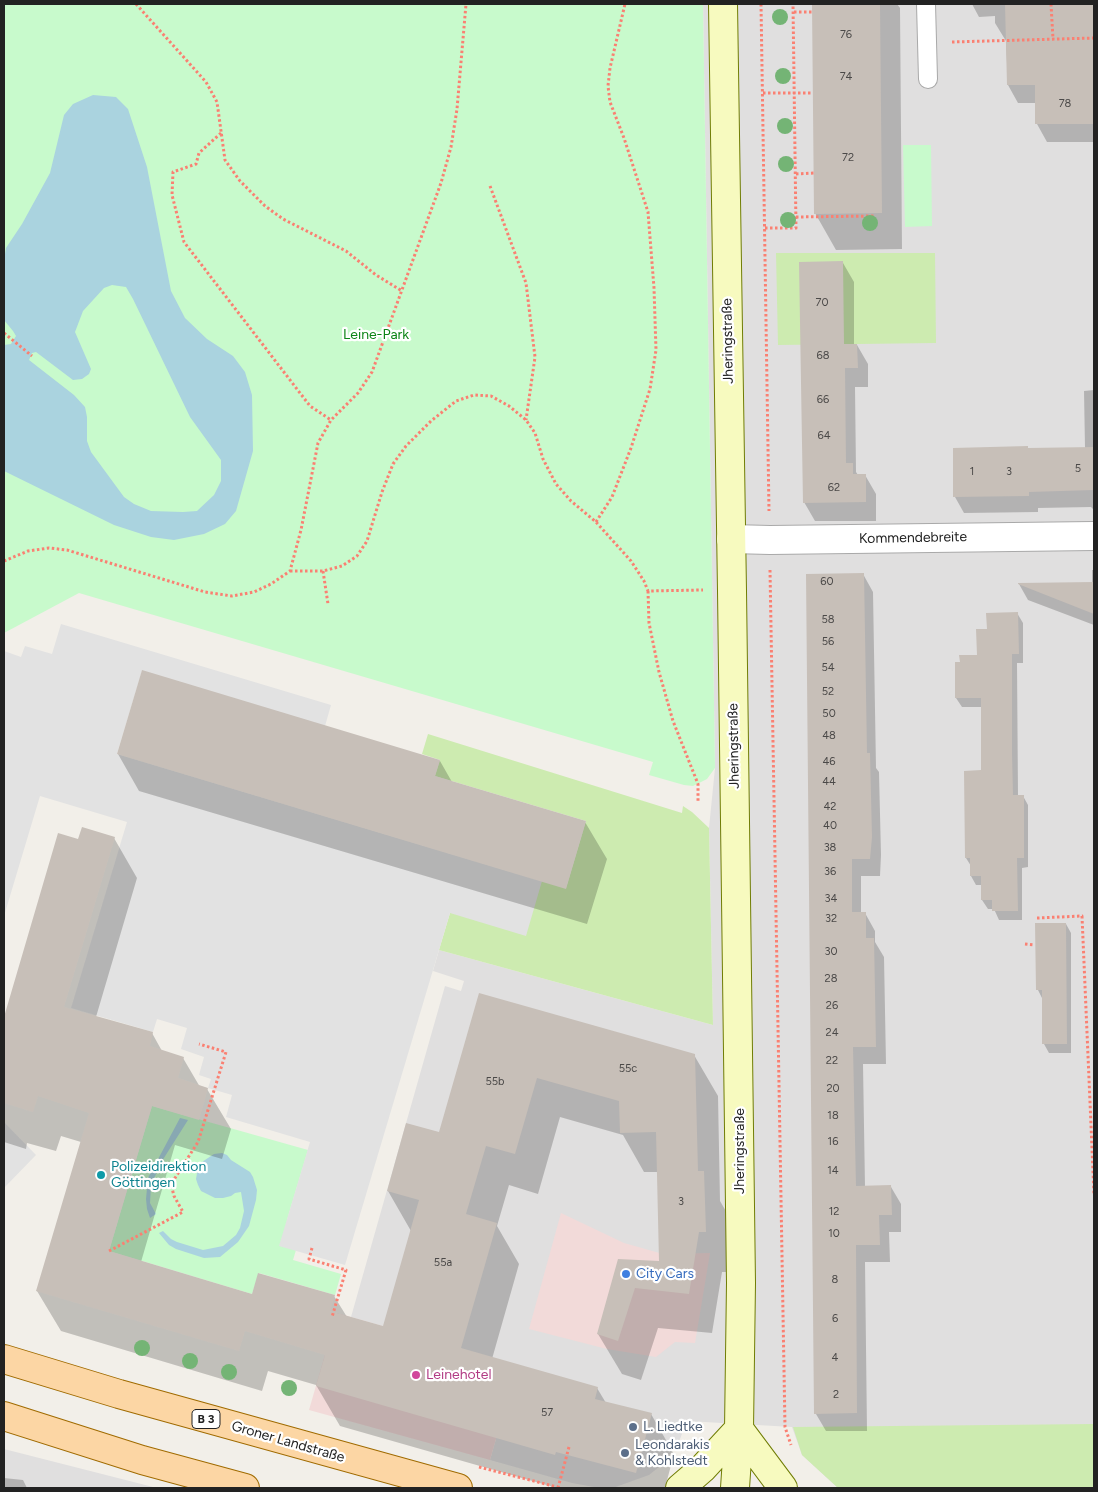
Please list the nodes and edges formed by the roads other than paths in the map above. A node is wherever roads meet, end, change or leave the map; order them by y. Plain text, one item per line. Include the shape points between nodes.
1 (723, 4) edge
2 (926, 4) edge
3 (928, 79) dead end
4 (1094, 536) edge
5 (731, 539) junction
6 (4, 1359) edge
7 (4, 1416) edge
8 (739, 1429) junction
9 (244, 1488) edge
10 (458, 1488) edge
11 (680, 1488) edge
12 (735, 1488) edge
13 (783, 1488) edge

1 - 5 main road, Jheringstraße
2 - 3 lane
4 - 5 street, Kommendebreite
5 - 8 main road, Jheringstraße via 741,1283
6 - 10 main road, Groner Landstraße / B 3
7 - 9 main road
8 - 11 main road
8 - 12 main road, Jheringstraße
8 - 13 main road

